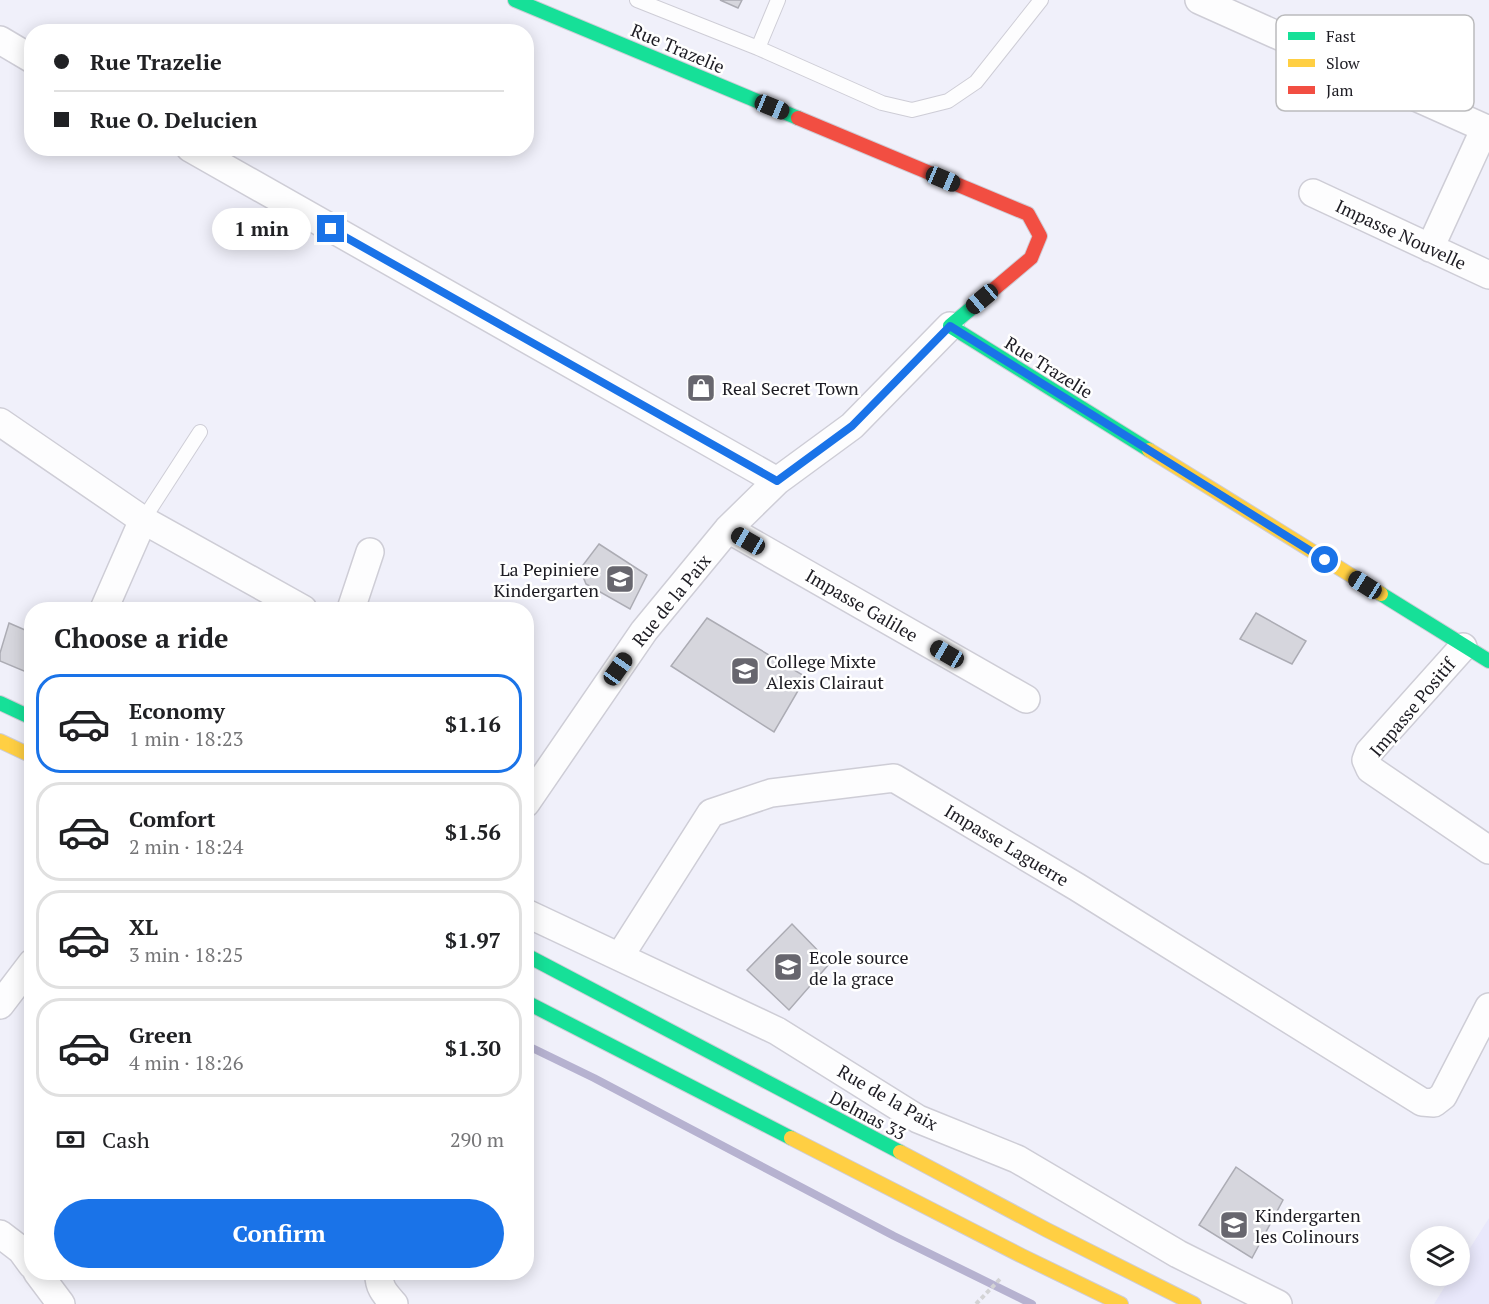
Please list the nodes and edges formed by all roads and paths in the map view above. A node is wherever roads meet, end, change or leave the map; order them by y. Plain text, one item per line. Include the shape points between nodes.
1 (515, 0) edge
2 (637, 0) edge
3 (778, 0) edge
4 (1041, 0) edge
5 (1198, 0) edge
6 (1276, 35) edge
7 (0, 40) edge
8 (758, 48) junction
9 (24, 54) edge
10 (1447, 111) edge
11 (1487, 129) edge
12 (204, 156) edge
13 (1313, 193) dead end
14 (1430, 248) junction
15 (1489, 275) edge
16 (950, 326) junction
17 (0, 422) edge
18 (200, 432) dead end
19 (777, 481) junction
20 (143, 520) junction
21 (728, 529) junction
22 (370, 552) dead end
23 (270, 600) edge
24 (107, 602) edge
25 (353, 602) edge
26 (1463, 646) junction
27 (1489, 661) edge
28 (1026, 699) dead end
29 (0, 703) edge
30 (24, 714) edge
31 (0, 741) edge
32 (24, 752) edge
33 (534, 791) edge
34 (1489, 850) edge
35 (534, 917) edge
36 (620, 956) junction
37 (534, 959) edge
38 (24, 974) edge
39 (0, 1005) edge
40 (534, 1006) edge
41 (1489, 1007) edge
42 (43, 1280) edge
43 (378, 1280) edge
44 (62, 1304) edge
45 (394, 1304) edge
46 (1121, 1304) edge
47 (1194, 1304) edge
48 (1278, 1304) edge

1 - 16 main road, Rue Trazelie via 1028,214 1040,236 1031,258
2 - 8 lane
3 - 8 lane
4 - 8 lane via 976,82 948,101 912,110 882,103
5 - 6 street
7 - 9 street
10 - 11 street
11 - 14 street
12 - 19 street
13 - 14 street, Impasse Nouvelle
14 - 15 street, Impasse Nouvelle
16 - 19 street, Rue de la Paix via 852,426
16 - 26 main road, Rue Trazelie
17 - 20 street
18 - 20 lane
19 - 21 street, Rue de la Paix
20 - 23 street
20 - 24 street
21 - 28 street, Impasse Galilee
21 - 33 street, Rue de la Paix via 644,631
22 - 25 street
26 - 27 main road, Rue Trazelie
26 - 34 street, Impasse Positif via 1366,760 1370,769
29 - 30 main road
31 - 32 main road
35 - 36 street, Rue de la Paix
36 - 41 street, Impasse Laguerre via 711,813 771,793 894,778 1422,1102 1434,1103 1443,1096
36 - 48 street, Rue de la Paix via 777,1031 918,1119 1017,1159 1178,1254
37 - 47 main road, Delmas 33
38 - 39 street
40 - 46 main road
42 - 44 street
43 - 45 street

